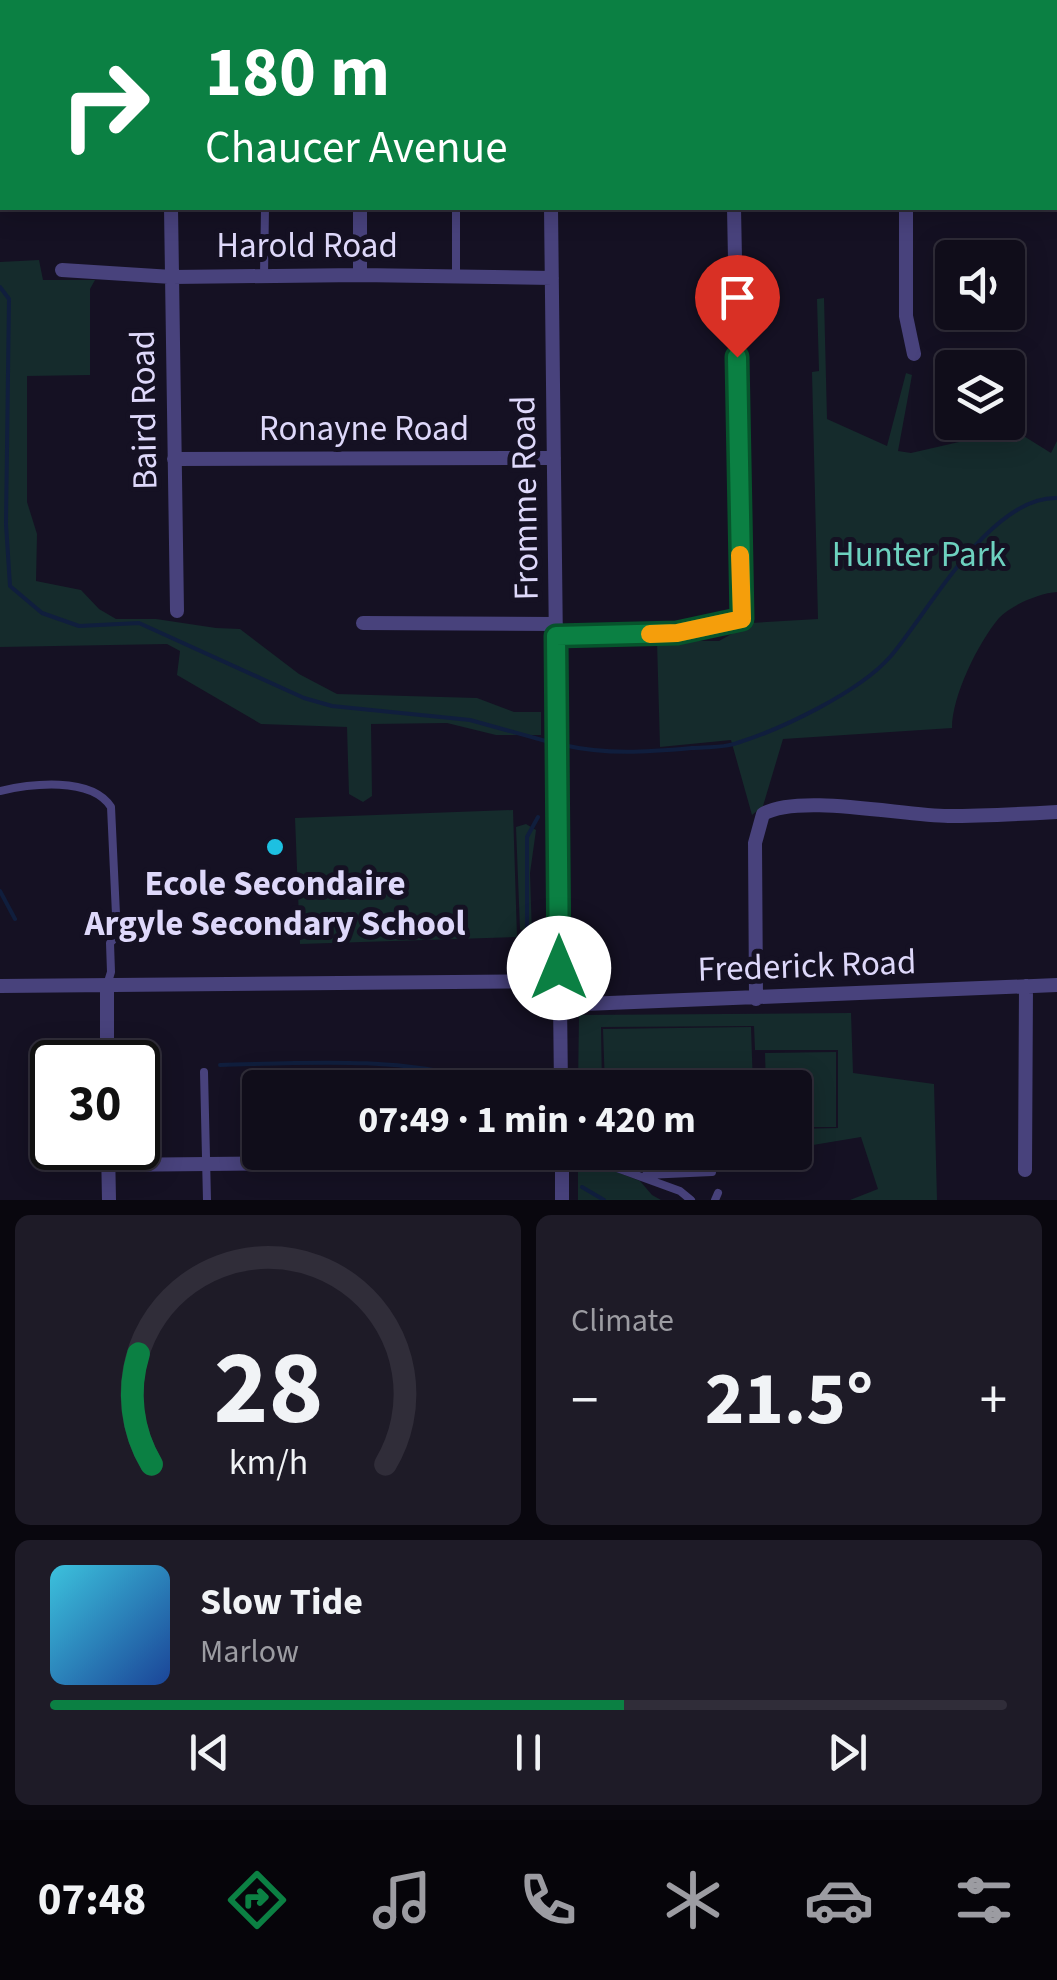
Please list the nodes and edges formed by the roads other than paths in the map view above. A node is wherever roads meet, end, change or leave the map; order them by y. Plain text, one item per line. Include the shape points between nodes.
1 (172, 210) edge
2 (265, 210) edge
3 (360, 210) edge
4 (456, 210) edge
5 (551, 210) edge
6 (734, 210) edge
7 (906, 210) edge
8 (62, 270) dead end
9 (360, 274) junction
10 (172, 276) junction
11 (264, 276) junction
12 (456, 276) junction
13 (552, 278) junction
14 (914, 354) dead end
15 (554, 458) junction
16 (174, 459) junction
17 (177, 611) dead end
18 (363, 623) dead end
19 (556, 630) junction
20 (0, 791) edge
21 (1057, 812) edge
22 (560, 981) junction
23 (107, 984) junction
24 (1057, 985) edge
25 (0, 986) edge
26 (1026, 986) junction
27 (756, 999) junction
28 (560, 1004) junction
29 (108, 1040) edge
30 (561, 1070) edge
31 (204, 1072) dead end
32 (242, 1163) edge
33 (207, 1164) junction
34 (160, 1165) edge
35 (108, 1170) edge
36 (565, 1170) edge
37 (620, 1170) edge
38 (1024, 1170) dead end
39 (712, 1172) dead end
40 (641, 1176) junction
41 (109, 1200) edge
42 (207, 1200) edge
43 (562, 1200) edge
44 (691, 1200) edge

1 - 10 street, Baird Road
2 - 11 lane
3 - 9 street
4 - 12 lane
5 - 13 street, Fromme Road
6 - 19 street via 742,619 677,633
7 - 14 street via 906,316
8 - 10 street, Harold Road
9 - 11 street, Harold Road
9 - 12 street, Harold Road
10 - 11 street, Harold Road
10 - 16 street, Baird Road
12 - 13 street, Harold Road
13 - 15 street, Fromme Road
15 - 16 street, Ronayne Road
15 - 19 street, Fromme Road
16 - 17 street, Baird Road
18 - 19 street
19 - 22 street, Fromme Road
20 - 23 lane via 38,782 100,796 111,807 117,936 110,943
21 - 27 street via 947,816 783,807 763,814 755,843
22 - 23 street
22 - 28 street, Fromme Road
23 - 25 street
23 - 29 street
24 - 26 street, Frederick Road
26 - 27 street, Frederick Road
26 - 38 street
27 - 28 street, Frederick Road
28 - 30 street, Fromme Road
31 - 33 lane
32 - 33 street
33 - 34 street
33 - 42 lane
35 - 41 street
36 - 43 street
37 - 40 lane
39 - 40 lane
40 - 44 lane

